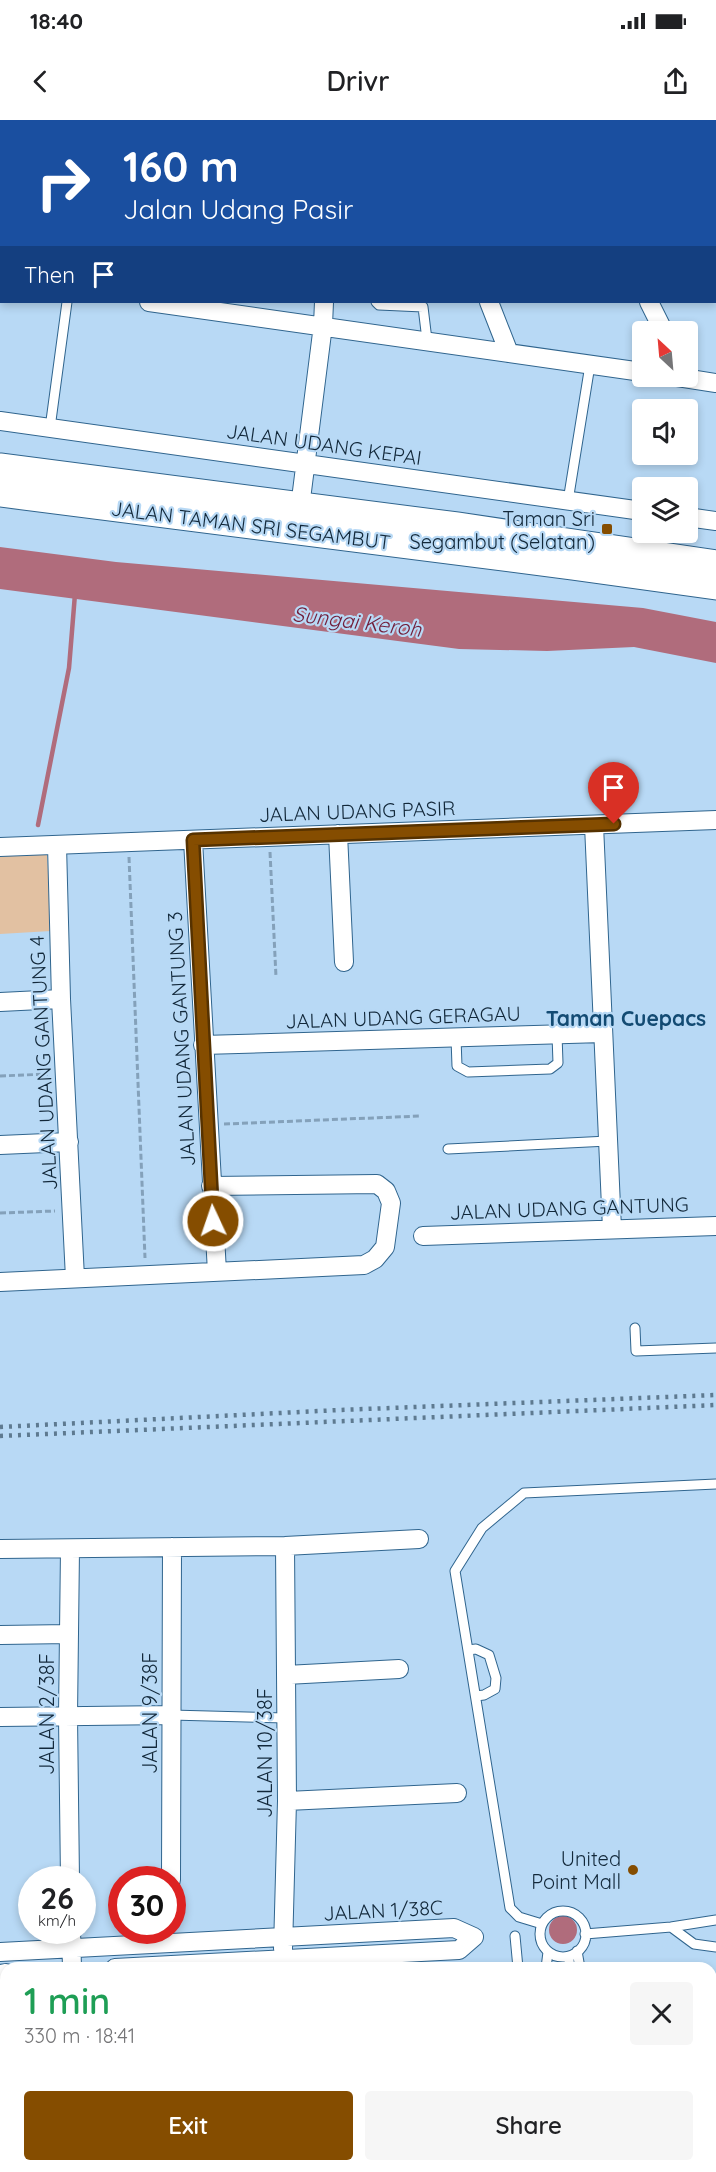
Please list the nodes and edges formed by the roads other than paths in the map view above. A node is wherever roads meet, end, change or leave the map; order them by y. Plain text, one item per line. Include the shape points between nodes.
1 (67, 303) edge
2 (170, 303) edge
3 (324, 303) edge
4 (377, 303) edge
5 (489, 303) edge
6 (650, 303) edge
7 (191, 304) edge
8 (425, 304) edge
9 (658, 321) edge
10 (323, 325) junction
11 (427, 340) junction
12 (509, 353) junction
13 (590, 365) junction
14 (632, 371) edge
15 (698, 380) edge
16 (716, 383) edge
17 (0, 421) edge
18 (50, 428) junction
19 (305, 464) junction
20 (0, 467) edge
21 (0, 493) edge
22 (568, 501) junction
23 (632, 510) edge
24 (299, 519) junction
25 (698, 519) edge
26 (716, 521) edge
27 (716, 564) edge
28 (716, 586) edge
29 (716, 820) edge
30 (594, 825) junction
31 (338, 834) junction
32 (193, 840) junction
33 (57, 845) junction
34 (0, 847) edge
35 (344, 962) dead end
36 (61, 999) junction
37 (0, 1002) edge
38 (603, 1033) junction
39 (557, 1035) junction
40 (456, 1038) junction
41 (203, 1045) junction
42 (69, 1142) junction
43 (608, 1142) junction
44 (0, 1145) edge
45 (448, 1149) dead end
46 (212, 1186) junction
47 (716, 1226) edge
48 (612, 1229) junction
49 (423, 1236) dead end
50 (217, 1272) junction
51 (75, 1278) junction
52 (0, 1282) edge
53 (635, 1328) dead end
54 (716, 1348) edge
55 (716, 1484) edge
56 (419, 1539) dead end
57 (285, 1546) junction
58 (172, 1548) junction
59 (0, 1549) edge
60 (70, 1549) junction
61 (69, 1634) junction
62 (0, 1635) edge
63 (468, 1650) junction
64 (399, 1669) dead end
65 (286, 1676) junction
66 (476, 1696) junction
67 (171, 1715) junction
68 (68, 1716) junction
69 (0, 1717) edge
70 (286, 1718) junction
71 (457, 1793) dead end
72 (287, 1801) junction
73 (70, 1866) edge
74 (171, 1866) edge
75 (716, 1920) edge
76 (542, 1924) junction
77 (670, 1927) junction
78 (585, 1934) junction
79 (515, 1936) dead end
80 (186, 1937) edge
81 (282, 1938) junction
82 (47, 1944) edge
83 (71, 1944) edge
84 (170, 1944) edge
85 (716, 1947) edge
86 (577, 1951) junction
87 (0, 1952) edge
88 (553, 1954) junction
89 (283, 1960) junction
90 (72, 1962) edge
91 (171, 1962) edge
92 (238, 1962) edge
93 (517, 1962) edge
94 (549, 1962) edge
95 (556, 1962) edge
96 (579, 1962) edge

1 - 18 lane
2 - 7 street
3 - 10 street
4 - 8 lane
5 - 12 street
6 - 9 street
7 - 10 street
8 - 11 lane
10 - 11 street
10 - 19 street
11 - 12 street
12 - 13 street
13 - 14 street
13 - 22 lane
15 - 16 street
17 - 18 street, JALAN UDANG KEPAI
18 - 19 street, JALAN UDANG KEPAI
19 - 22 street, JALAN UDANG KEPAI
19 - 24 street
20 - 24 street, JALAN TAMAN SRI SEGAMBUT
21 - 24 street, JALAN TAMAN SRI SEGAMBUT
22 - 23 street, JALAN UDANG KEPAI
24 - 27 street, JALAN TAMAN SRI SEGAMBUT via 457,526
24 - 28 street, JALAN TAMAN SRI SEGAMBUT
25 - 26 street
29 - 30 street, JALAN UDANG PASIR
30 - 31 street, JALAN UDANG PASIR
30 - 38 street
31 - 32 street, JALAN UDANG PASIR
31 - 35 street
32 - 33 street, JALAN UDANG PASIR
32 - 41 street, JALAN UDANG GANTUNG 3
33 - 34 street, JALAN UDANG PASIR
33 - 36 street, JALAN UDANG GANTUNG 4
36 - 37 street
36 - 42 street, JALAN UDANG GANTUNG 4
38 - 39 street, JALAN UDANG GERAGAU
38 - 43 street
39 - 40 street, JALAN UDANG GERAGAU
39 - 40 lane via 558,1063 550,1069 468,1072 457,1066
40 - 41 street, JALAN UDANG GERAGAU
41 - 46 street, JALAN UDANG GANTUNG 3
42 - 44 street
42 - 51 street, JALAN UDANG GANTUNG 4
43 - 45 lane
43 - 48 street
46 - 50 street, JALAN UDANG GANTUNG 3
46 - 50 street via 377,1184 386,1191 391,1203 385,1247 364,1265
47 - 48 street, JALAN UDANG GANTUNG
48 - 49 street, JALAN UDANG GANTUNG
50 - 51 street
51 - 52 street
53 - 54 lane via 636,1351
55 - 63 lane via 524,1493 482,1528 455,1571
56 - 57 street
57 - 58 street
57 - 65 street, JALAN 10/38F
58 - 60 street
58 - 67 street, JALAN 9/38F
59 - 60 street
60 - 61 street, JALAN 2/38F
61 - 62 street
61 - 68 street, JALAN 2/38F
63 - 66 lane
63 - 66 lane via 477,1649 489,1655 494,1665 495,1689
64 - 65 street
65 - 70 street, JALAN 10/38F
66 - 76 lane via 510,1908 519,1917
67 - 68 street
67 - 70 lane
67 - 74 street, JALAN 9/38F
68 - 69 street
68 - 73 street, JALAN 2/38F
70 - 72 street, JALAN 10/38F
71 - 72 street
72 - 81 street, JALAN 10/38F
75 - 77 lane
76 - 78 lane via 553,1913 568,1912 580,1920
76 - 88 lane via 540,1939
77 - 78 lane
77 - 85 lane via 694,1944
78 - 86 lane
79 - 93 lane
80 - 81 street, JALAN 1/38C
81 - 89 street, JALAN 10/38F
81 - 89 street, JALAN 1/38C via 454,1928 474,1937 459,1950
82 - 87 street, JALAN 1/38C
83 - 90 street
84 - 91 street
86 - 88 lane via 571,1955
86 - 96 lane
88 - 94 lane
88 - 95 lane
89 - 92 street, JALAN 1/38C

